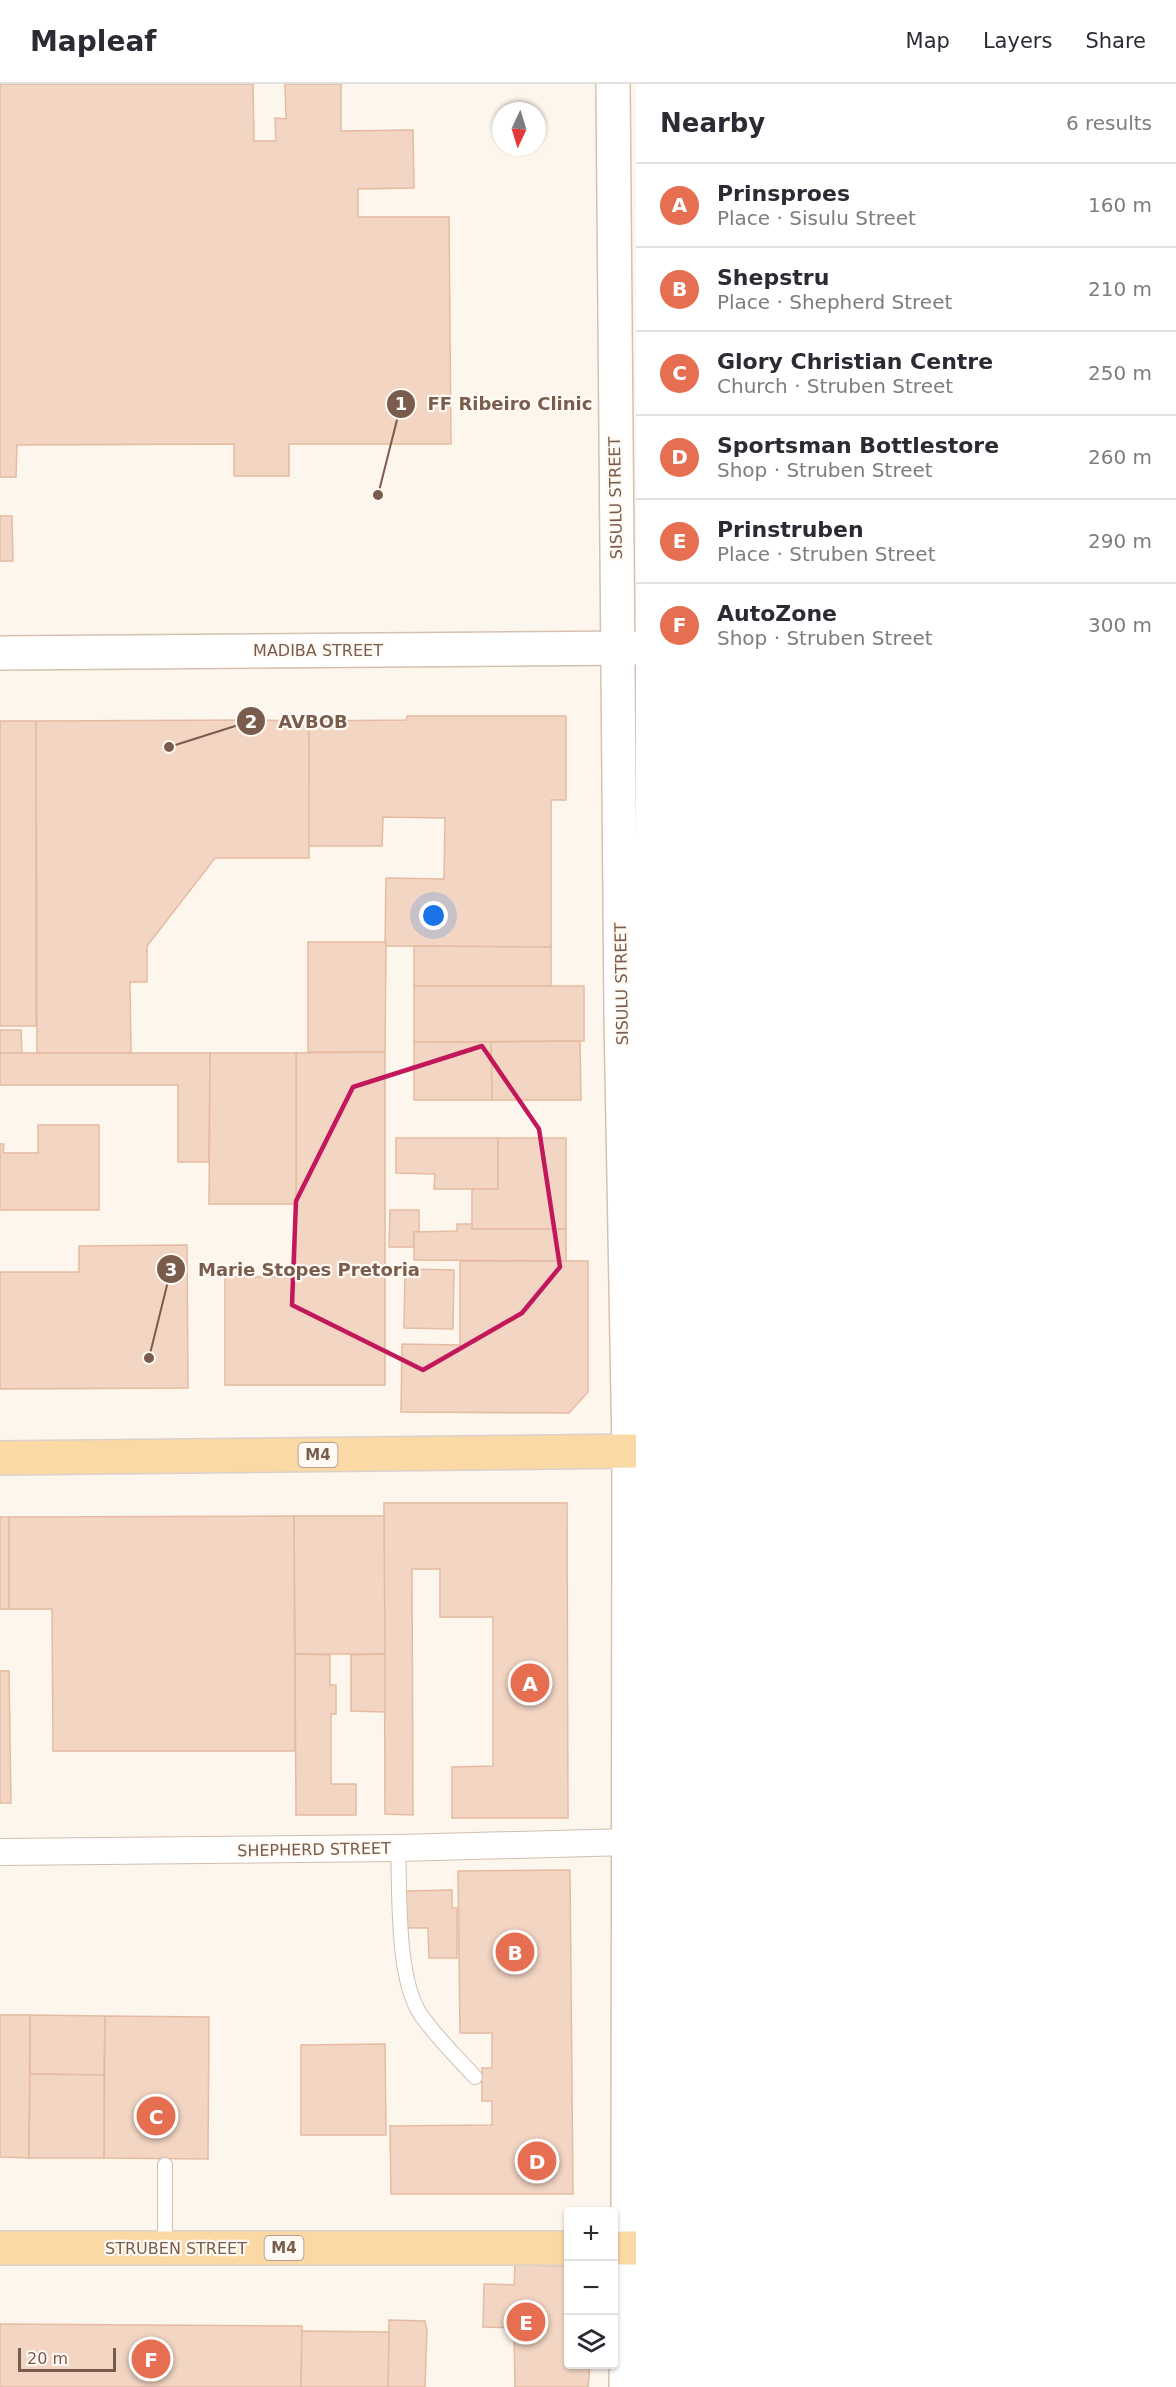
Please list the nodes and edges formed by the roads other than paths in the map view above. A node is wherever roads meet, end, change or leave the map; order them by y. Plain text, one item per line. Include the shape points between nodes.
1 (613, 84) edge
2 (626, 648) edge
3 (0, 653) edge
4 (633, 1451) edge
5 (0, 1458) edge
6 (628, 1842) junction
7 (398, 1848) junction
8 (0, 1852) edge
9 (475, 2077) dead end
10 (165, 2165) dead end
11 (0, 2248) edge
12 (165, 2248) junction
13 (564, 2248) edge
14 (626, 2248) edge
15 (626, 2387) edge

1 - 2 street, SISULU STREET
2 - 3 street, MADIBA STREET
2 - 4 street, SISULU STREET via 621,1060
4 - 5 main road, M4
4 - 6 street, SISULU STREET
6 - 7 street, SHEPHERD STREET
6 - 14 street, SISULU STREET
7 - 8 street, SHEPHERD STREET
7 - 9 lane via 403,1947 411,1995 420,2014
10 - 12 lane
11 - 12 main road, STRUBEN STREET / M4
12 - 13 main road, STRUBEN STREET / M4
14 - 15 street, SISULU STREET

